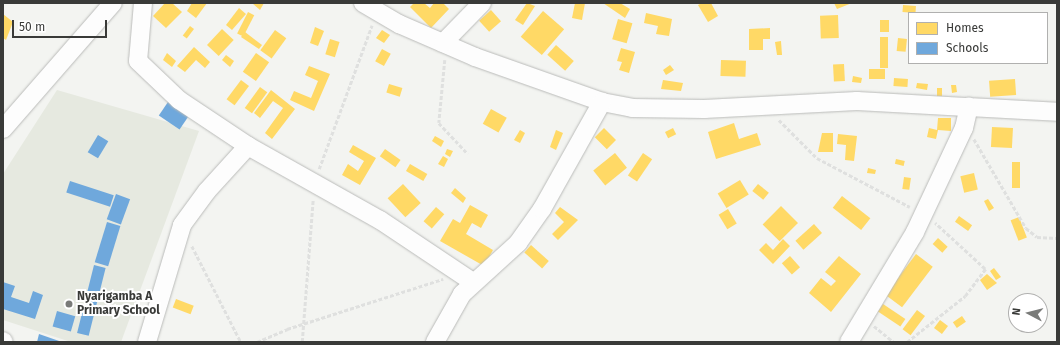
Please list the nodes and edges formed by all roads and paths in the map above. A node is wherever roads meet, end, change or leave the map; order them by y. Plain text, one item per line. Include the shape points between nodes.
1 (114, 3) edge
2 (143, 3) edge
3 (363, 3) edge
4 (482, 3) edge
5 (443, 43) junction
6 (602, 102) junction
7 (764, 104) junction
8 (969, 107) junction
9 (1057, 112) edge
10 (964, 128) junction
11 (3, 129) edge
12 (248, 146) junction
13 (468, 154) dead end
14 (924, 214) junction
15 (182, 225) junction
16 (1057, 238) edge
17 (467, 278) junction
18 (865, 318) junction
19 (146, 342) edge
20 (240, 342) edge
21 (257, 342) edge
22 (435, 342) edge
23 (849, 342) edge
24 (894, 342) edge
25 (907, 342) edge

1 - 11 street
2 - 12 street via 138,61 178,100
3 - 5 street
4 - 5 street
5 - 6 street
5 - 13 path via 445,74 438,110 439,123
6 - 7 street via 667,109
6 - 17 street via 565,172 518,243
7 - 8 street via 857,101
7 - 14 path via 817,158
8 - 9 street
8 - 10 street
10 - 14 street
10 - 16 path via 984,150 1026,228 1037,237
12 - 15 street via 206,190
12 - 17 street via 380,220
14 - 18 street
14 - 25 path via 985,269 965,296
15 - 19 street
15 - 20 path
17 - 21 path via 287,329
17 - 22 street via 462,294
18 - 23 street
18 - 24 path

